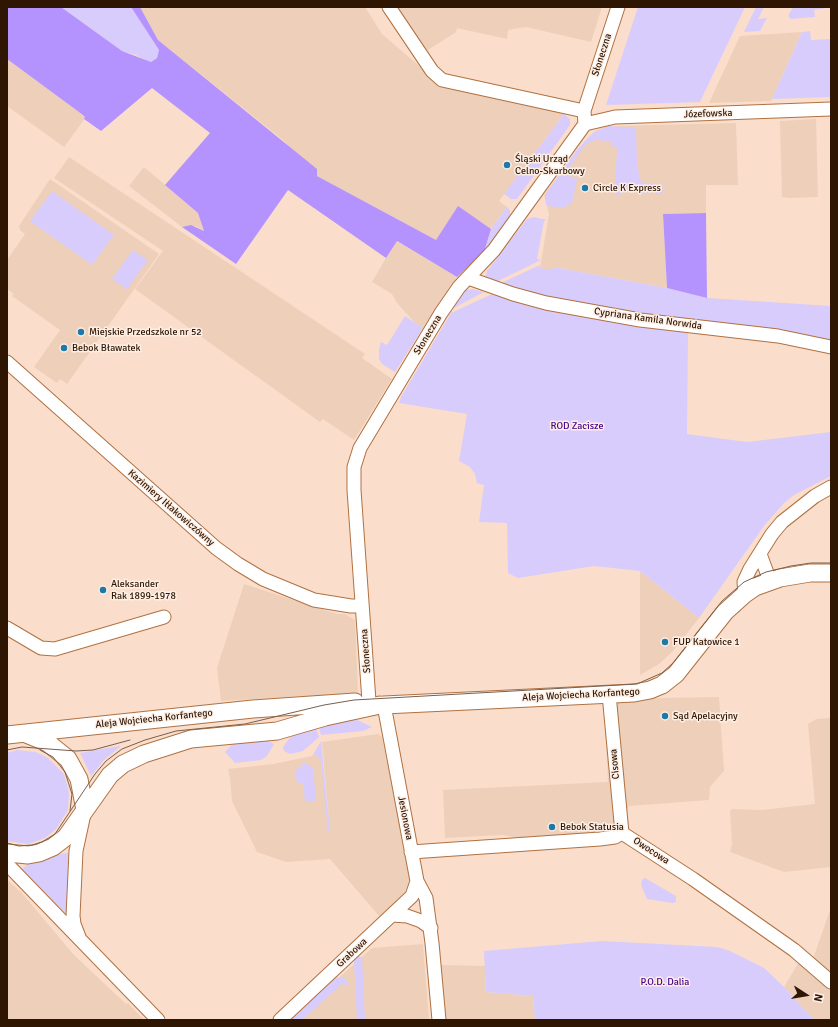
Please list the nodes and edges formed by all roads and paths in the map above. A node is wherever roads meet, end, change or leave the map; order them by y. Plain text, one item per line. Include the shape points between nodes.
1 (389, 7) edge
2 (618, 7) edge
3 (831, 109) edge
4 (585, 118) junction
5 (468, 278) junction
6 (831, 347) edge
7 (7, 362) edge
8 (831, 487) edge
9 (760, 554) junction
10 (831, 573) edge
11 (770, 581) junction
12 (745, 594) junction
13 (362, 606) junction
14 (164, 617) dead end
15 (7, 628) edge
16 (609, 694) junction
17 (378, 704) junction
18 (284, 706) junction
19 (290, 727) junction
20 (24, 734) junction
21 (7, 736) edge
22 (85, 810) junction
23 (622, 833) junction
24 (411, 852) junction
25 (7, 853) edge
26 (7, 864) edge
27 (417, 881) junction
28 (392, 915) junction
29 (73, 916) junction
30 (61, 920) junction
31 (431, 928) junction
32 (80, 938) junction
33 (831, 982) edge
34 (158, 1020) edge
35 (280, 1020) edge
36 (440, 1020) edge

1 - 4 street, Józefowska via 432,71 442,80
2 - 4 street, Słoneczna
3 - 4 street, Józefowska
4 - 5 street, Słoneczna via 524,211
5 - 6 street, Cypriana Kamila Norwida via 546,303 640,320 778,336
5 - 13 street, Słoneczna via 441,312 360,448 354,467 354,490
7 - 13 street, Kazimiery Iłłakowiczówny via 224,555 263,579 314,600
8 - 9 street via 782,522
9 - 11 street
9 - 12 street via 744,582
10 - 11 main road, Aleja Wojciecha Korfantego via 810,573
11 - 12 main road, Aleja Wojciecha Korfantego
12 - 16 main road, Aleja Wojciecha Korfantego via 725,612 681,668 662,685 645,692
13 - 17 street, Słoneczna
14 - 15 street via 55,649 41,648
16 - 17 main road, Aleja Wojciecha Korfantego
16 - 23 street, Cisowa
17 - 18 main road, Aleja Wojciecha Korfantego
17 - 19 main road, Aleja Wojciecha Korfantego
17 - 24 street, Jesionowa
18 - 19 street via 290,713
18 - 20 main road, Aleja Wojciecha Korfantego
19 - 22 main road, Aleja Wojciecha Korfantego via 256,734 191,739 144,754 123,764 110,775
20 - 21 main road, Aleja Wojciecha Korfantego
20 - 22 main road via 48,743 68,759 79,779
22 - 25 main road via 66,837 53,846 28,855
22 - 29 street, Aleja Wojciecha Korfantego via 76,851
23 - 24 street, Owocowa via 615,837 600,839
23 - 33 street, Owocowa via 794,950
24 - 27 street, Jesionowa
26 - 30 street, Aleja Wojciecha Korfantego
27 - 28 street, Grabowa via 412,896
27 - 31 street, Jesionowa via 426,898
28 - 31 street via 407,916
28 - 35 street, Grabowa
29 - 30 street via 67,921
29 - 32 street, Aleja Wojciecha Korfantego
30 - 32 street, Aleja Wojciecha Korfantego
31 - 36 street, Jesionowa
32 - 34 street, Aleja Wojciecha Korfantego

